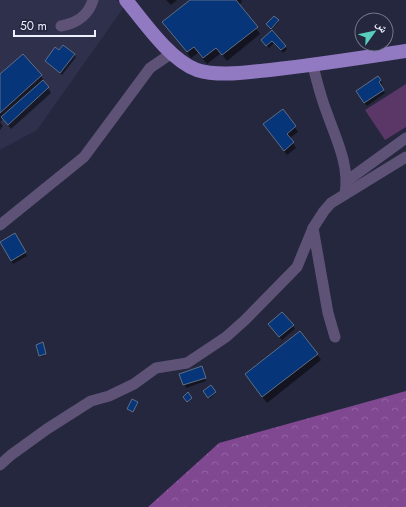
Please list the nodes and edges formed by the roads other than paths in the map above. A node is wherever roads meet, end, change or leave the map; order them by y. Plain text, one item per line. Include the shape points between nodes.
1 (93, 0) edge
2 (126, 0) edge
3 (61, 26) dead end
4 (406, 51) edge
5 (172, 53) junction
6 (313, 66) junction
7 (406, 138) edge
8 (406, 157) edge
9 (348, 180) junction
10 (345, 194) junction
11 (0, 225) edge
12 (313, 228) junction
13 (335, 337) dead end
14 (0, 465) edge

1 - 3 street via 90,9 81,19
2 - 5 main road
4 - 6 main road
5 - 6 main road via 197,70 213,73
5 - 11 street via 150,68 84,157
6 - 9 street via 319,91 337,137
7 - 9 street
8 - 10 street
9 - 10 street
10 - 12 street via 331,203
12 - 13 street via 328,313
12 - 14 street via 297,267 220,342 187,362 156,368 134,384 109,396 91,400 11,454

